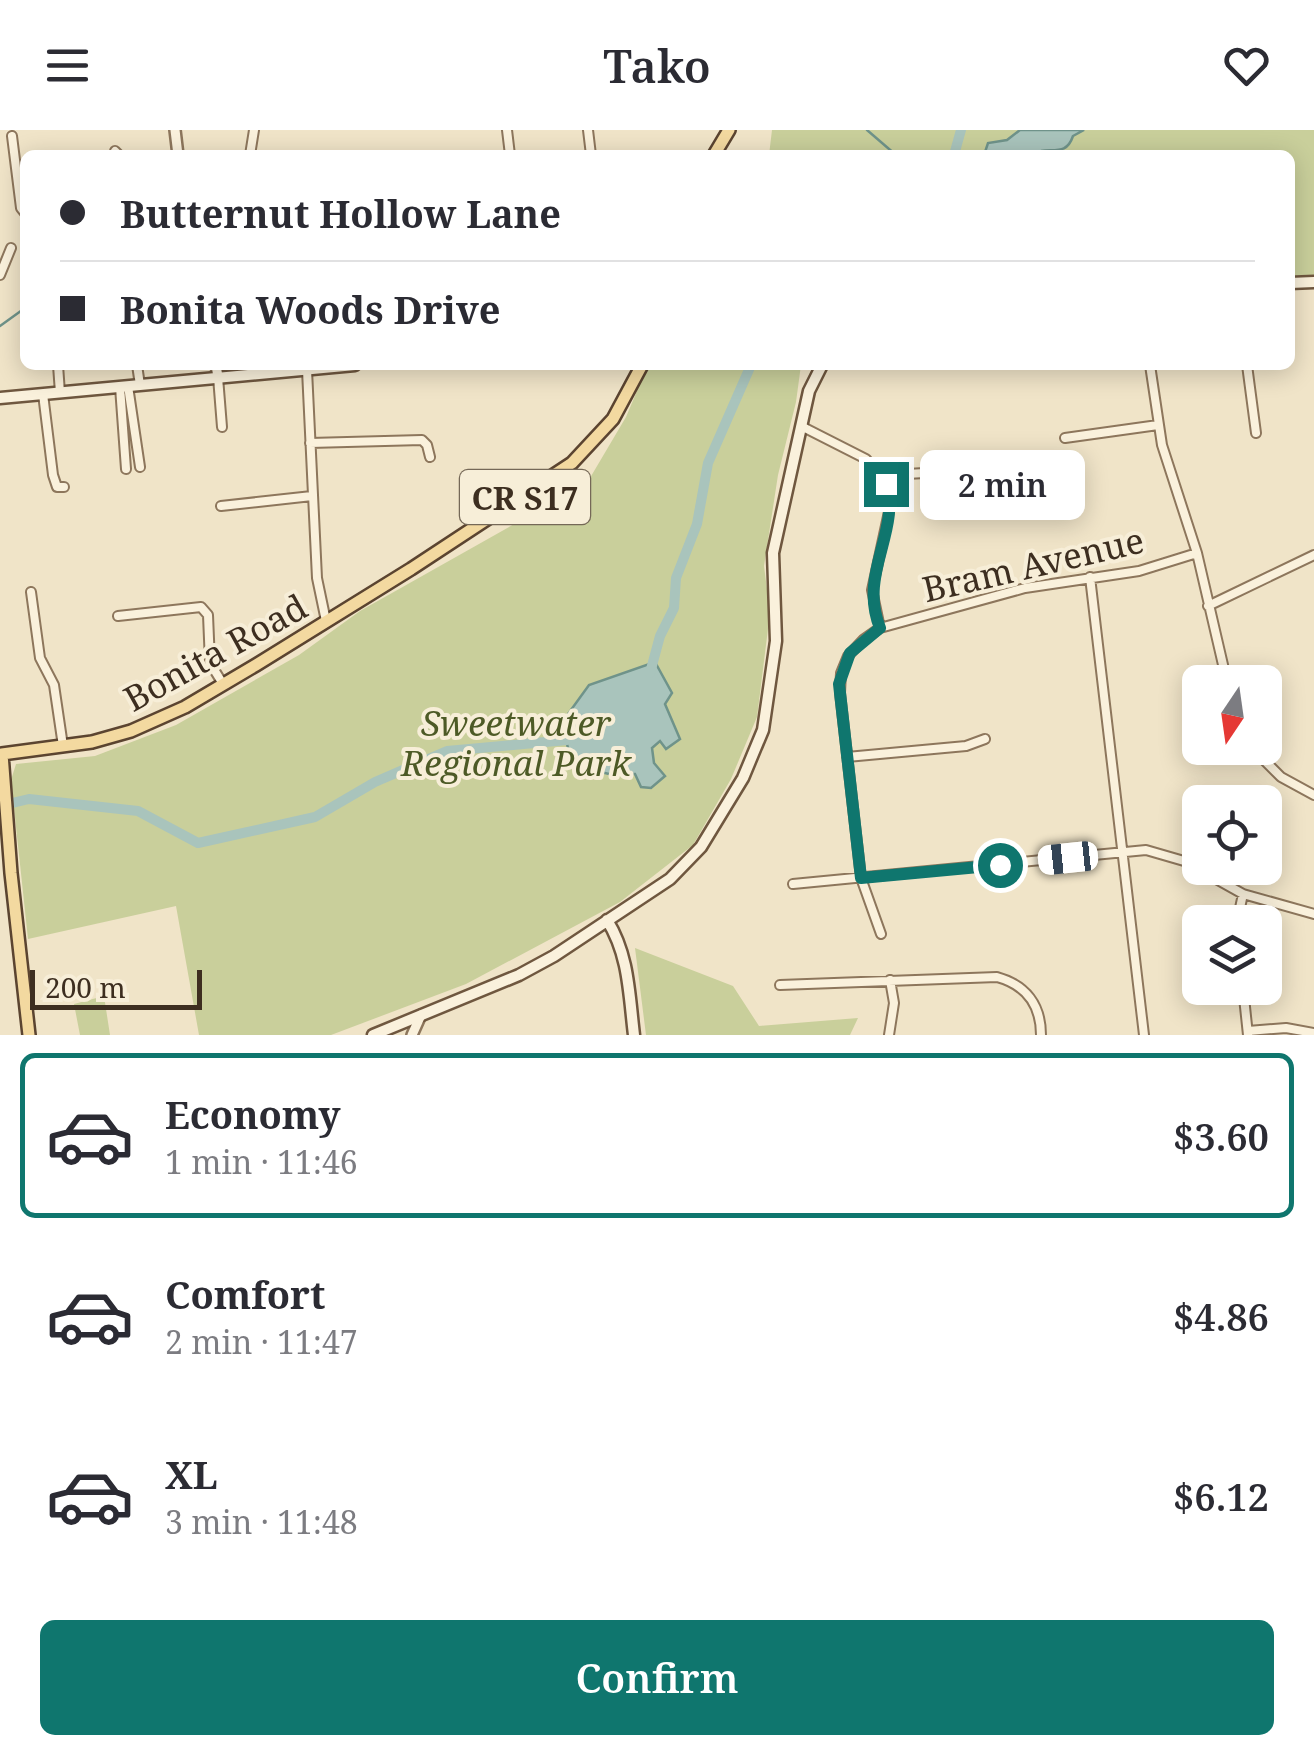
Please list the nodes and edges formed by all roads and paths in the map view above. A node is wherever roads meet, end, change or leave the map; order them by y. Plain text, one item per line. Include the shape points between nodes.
1 (12, 136) dead end
2 (20, 200) edge
3 (10, 248) dead end
4 (0, 275) edge
5 (58, 370) edge
6 (136, 370) edge
7 (307, 370) joint
8 (639, 370) edge
9 (820, 370) edge
10 (1151, 370) edge
11 (1248, 370) edge
12 (217, 371) edge
13 (129, 386) junction
14 (60, 393) junction
15 (44, 394) junction
16 (0, 398) edge
17 (1158, 425) junction
18 (801, 426) junction
19 (222, 427) dead end
20 (1256, 433) dead end
21 (1065, 438) dead end
22 (310, 444) junction
23 (430, 456) dead end
24 (140, 467) dead end
25 (126, 468) dead end
26 (958, 471) dead end
27 (886, 484) junction
28 (64, 488) dead end
29 (312, 496) junction
30 (220, 506) dead end
31 (1197, 553) junction
32 (1314, 555) edge
33 (1090, 578) junction
34 (31, 592) dead end
35 (1208, 606) junction
36 (118, 616) dead end
37 (326, 621) junction
38 (880, 628) junction
39 (1223, 665) edge
40 (223, 684) junction
41 (985, 739) dead end
42 (63, 746) junction
43 (1, 754) edge
44 (847, 757) junction
45 (1269, 765) edge
46 (2, 772) edge
47 (1314, 795) edge
48 (1122, 852) junction
49 (861, 878) junction
50 (793, 884) dead end
51 (1243, 894) junction
52 (1241, 905) edge
53 (1314, 914) edge
54 (607, 920) junction
55 (881, 934) dead end
56 (890, 980) junction
57 (780, 985) dead end
58 (1245, 1005) edge
59 (421, 1015) junction
60 (1248, 1033) edge
61 (1314, 1034) edge
62 (29, 1035) edge
63 (373, 1035) edge
64 (412, 1035) edge
65 (634, 1035) edge
66 (889, 1035) edge
67 (1042, 1035) edge
68 (1144, 1035) edge

1 - 2 street
3 - 4 street
5 - 14 street
6 - 13 street
7 - 12 main road
7 - 22 street
8 - 37 main road, Bonita Road / CR S17 via 613,418 572,462
9 - 18 main road
10 - 17 street
11 - 20 street
12 - 13 main road
12 - 19 street
13 - 14 main road
13 - 24 street
13 - 25 street
14 - 15 main road
15 - 16 main road
15 - 28 street via 53,475 56,487
17 - 21 street
17 - 31 street
18 - 27 street via 866,459
18 - 54 main road via 773,553 776,641 756,749 692,858
22 - 23 street via 422,440
22 - 29 street
26 - 27 street via 906,474
27 - 38 street via 890,506 872,590
29 - 30 street
29 - 37 street
31 - 33 street, Bram Avenue
31 - 35 street
32 - 35 street
33 - 38 street, Bram Avenue via 1025,588
33 - 48 street
34 - 42 street
35 - 39 street
36 - 40 street via 205,610 210,663
37 - 40 main road, Bonita Road / CR S17
38 - 44 street via 856,646 841,673
40 - 42 main road, Bonita Road / CR S17 via 158,722
41 - 44 street
42 - 43 main road, Bonita Road / CR S17
43 - 46 main road, Bonita Road / CR S17
44 - 49 street
45 - 47 street
46 - 62 main road, Bonita Road / CR S17
48 - 49 street
48 - 51 street via 1171,855
48 - 68 street
49 - 50 street
49 - 55 street
51 - 52 street
51 - 53 street
54 - 59 main road via 519,975
54 - 65 main road via 625,958
56 - 57 street
56 - 66 street
56 - 67 street via 1004,979 1031,998
58 - 60 street
59 - 63 main road
59 - 64 street
60 - 61 street via 1286,1028

